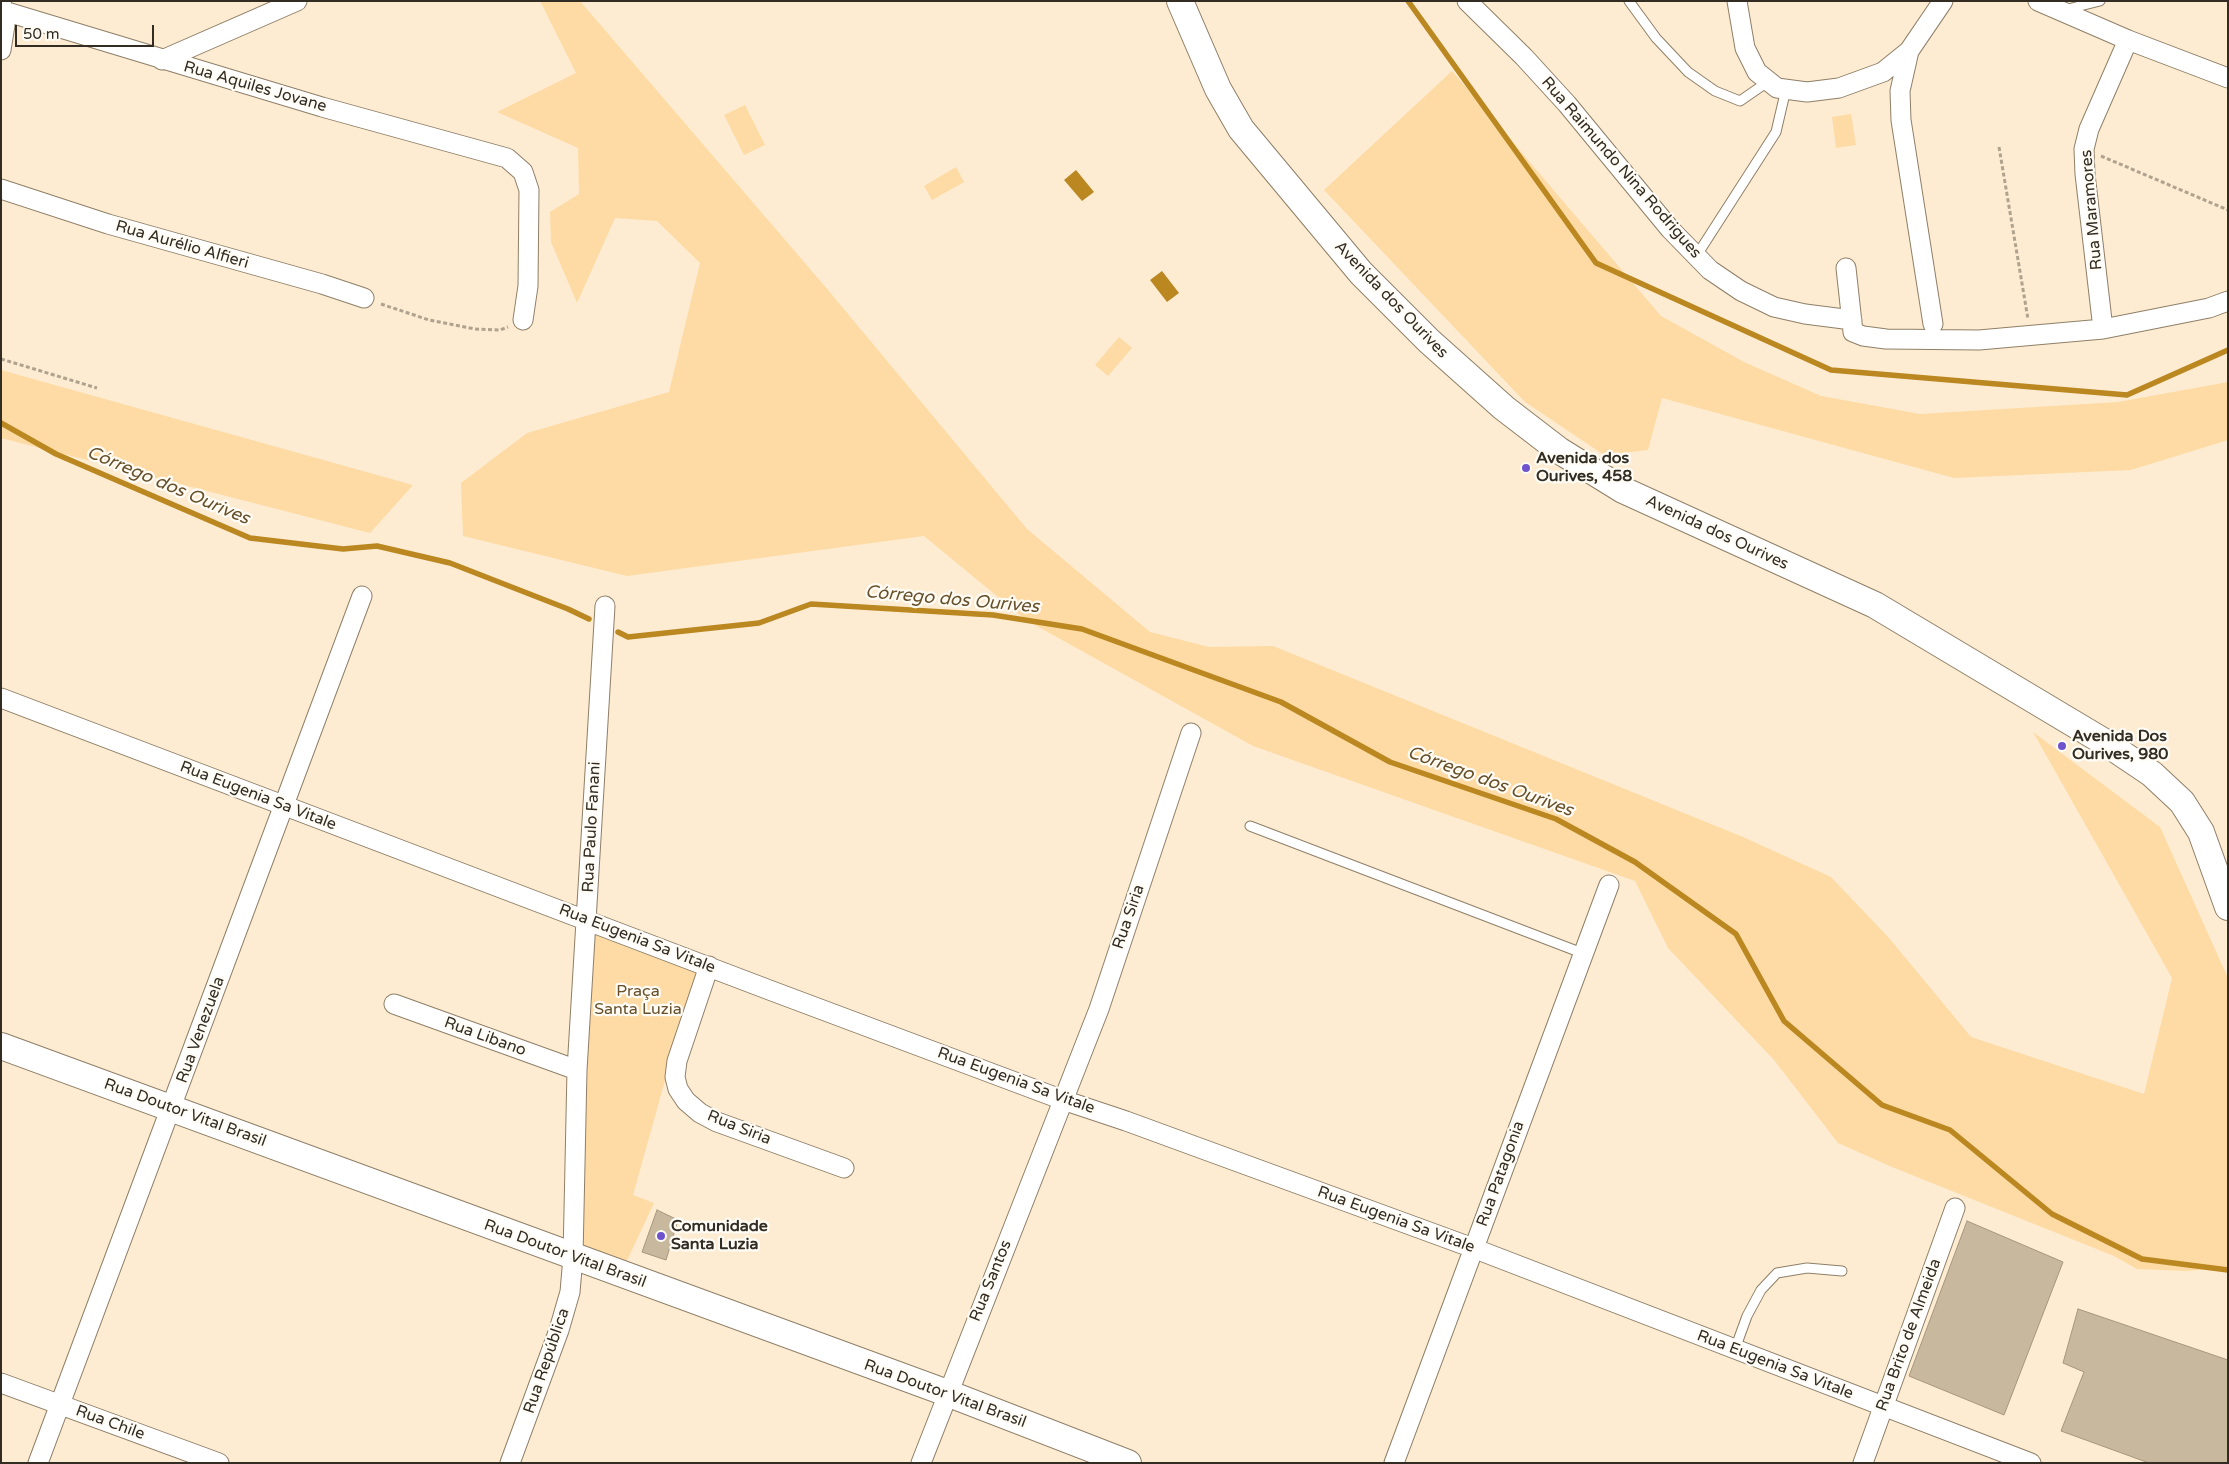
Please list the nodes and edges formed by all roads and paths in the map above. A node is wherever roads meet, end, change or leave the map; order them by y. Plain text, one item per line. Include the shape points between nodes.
1 (297, 1) edge
2 (1180, 1) edge
3 (1467, 1) edge
4 (1629, 1) edge
5 (1737, 1) edge
6 (1943, 1) edge
7 (2038, 1) edge
8 (2100, 1) edge
9 (2, 6) edge
10 (2059, 11) junction
11 (2128, 40) junction
12 (1, 50) edge
13 (1909, 51) junction
14 (162, 60) junction
15 (2228, 78) edge
16 (1777, 85) junction
17 (1999, 147) dead end
18 (2084, 149) junction
19 (1, 189) edge
20 (2228, 210) edge
21 (1697, 255) junction
22 (1846, 268) dead end
23 (364, 298) joint
24 (2228, 301) edge
25 (523, 320) joint
26 (1852, 320) junction
27 (1934, 324) dead end
28 (2103, 329) junction
29 (2030, 335) junction
30 (1, 359) edge
31 (97, 388) dead end
32 (362, 596) dead end
33 (605, 606) dead end
34 (1, 698) edge
35 (1191, 733) dead end
36 (283, 806) junction
37 (1250, 826) dead end
38 (1609, 885) dead end
39 (2228, 907) edge
40 (587, 921) junction
41 (1582, 953) junction
42 (709, 966) junction
43 (394, 1004) dead end
44 (1, 1046) edge
45 (577, 1070) junction
46 (1063, 1100) junction
47 (172, 1108) junction
48 (844, 1168) dead end
49 (1955, 1208) dead end
50 (1473, 1248) junction
51 (573, 1257) junction
52 (1842, 1271) dead end
53 (1735, 1350) junction
54 (1, 1383) edge
55 (947, 1393) junction
56 (61, 1406) junction
57 (1882, 1406) junction
58 (38, 1463) edge
59 (219, 1463) edge
60 (510, 1463) edge
61 (921, 1463) edge
62 (1128, 1463) edge
63 (1394, 1463) edge
64 (1863, 1463) edge
65 (2031, 1463) edge

1 - 14 street
2 - 39 main road, Avenida dos Ourives via 1218,88 1241,129 1361,273 1429,341 1504,408 1560,451 1623,490 1875,605 2144,769 2182,802 2201,832
3 - 21 street, Rua Raimundo Nina Rodrigues via 1524,56 1670,229
4 - 16 lane via 1656,38 1688,72 1716,91 1740,101
5 - 16 street via 1745,48 1757,72
6 - 13 street
7 - 10 street
8 - 10 lane
9 - 12 street via 5,25
9 - 14 street, Rua Aquiles Jovane
10 - 11 street
11 - 15 street
11 - 18 street, Rua Maramores via 2089,129
13 - 16 street via 1883,72 1839,88 1807,92
13 - 27 street via 1900,91 1901,120
14 - 25 street, Rua Aquiles Jovane via 507,158 523,172 529,190 528,286
16 - 21 lane via 1776,132
17 - 29 path
18 - 20 path
18 - 28 street, Rua Maramores
19 - 23 street, Rua Aurélio Alfieri via 108,224
21 - 26 street, Rua Raimundo Nina Rodrigues via 1710,270 1741,291 1774,306
22 - 26 street
23 - 25 path via 429,320 475,328 500,330
24 - 28 street via 2209,308
26 - 29 street via 1853,332 1886,339 1979,340
28 - 29 street
30 - 31 path
32 - 36 street, Rua Venezuela
33 - 40 street, Rua Paulo Fanani
34 - 36 street, Rua Eugenia Sa Vitale
35 - 46 street, Rua Siria via 1099,1009
36 - 40 street, Rua Eugenia Sa Vitale
36 - 47 street, Rua Venezuela
37 - 41 lane
38 - 41 street, Rua Patagonia
40 - 42 street, Rua Eugenia Sa Vitale
40 - 45 street, Rua Paulo Fanani
41 - 50 street, Rua Patagonia
42 - 46 street, Rua Eugenia Sa Vitale
42 - 48 street, Rua Siria via 677,1061 675,1077 678,1090 700,1113 716,1122
43 - 45 street, Rua Libano
44 - 47 main road, Rua Doutor Vital Brasil
45 - 51 street, Rua Paulo Fanani
46 - 50 street, Rua Eugenia Sa Vitale via 1126,1120
46 - 55 street, Rua Santos
47 - 51 main road, Rua Doutor Vital Brasil
47 - 56 street, Rua Venezuela
49 - 57 street, Rua Brito de Almeida
50 - 53 street, Rua Eugenia Sa Vitale
50 - 63 street, Rua Patagonia
51 - 55 main road, Rua Doutor Vital Brasil
51 - 60 street, Rua República via 570,1292 559,1330
52 - 53 lane via 1807,1268 1777,1273 1761,1290 1747,1316
53 - 57 street, Rua Eugenia Sa Vitale
54 - 56 street, Rua Chile
55 - 61 street, Rua Santos
55 - 62 main road, Rua Doutor Vital Brasil
56 - 58 street, Rua Venezuela
56 - 59 street, Rua Chile
57 - 64 street, Rua Brito de Almeida
57 - 65 street, Rua Eugenia Sa Vitale

